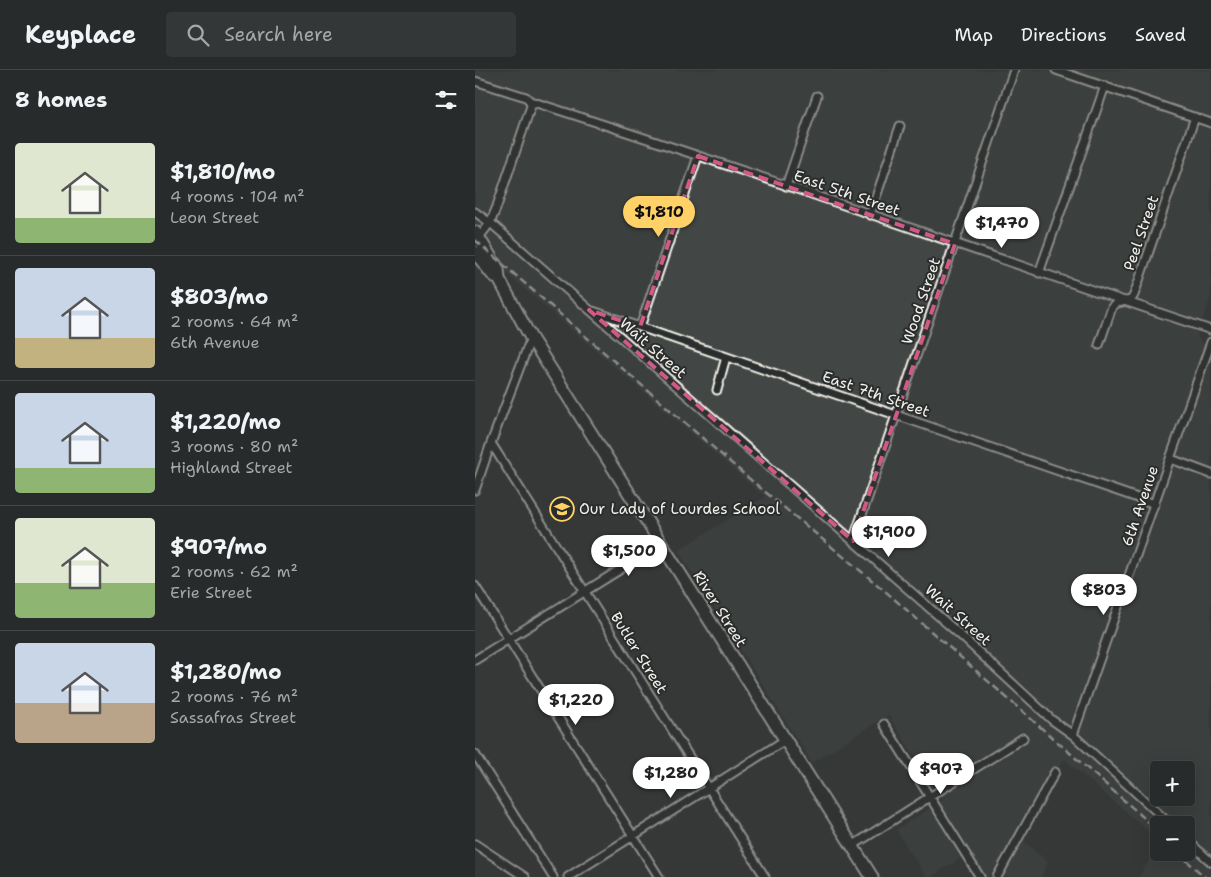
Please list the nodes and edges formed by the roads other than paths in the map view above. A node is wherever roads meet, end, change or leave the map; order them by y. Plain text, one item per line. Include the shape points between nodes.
1 (1014, 70) edge
2 (1056, 70) edge
3 (475, 80) edge
4 (1105, 86) junction
5 (817, 96) dead end
6 (530, 101) junction
7 (1195, 117) junction
8 (1211, 123) edge
9 (901, 126) dead end
10 (699, 156) junction
11 (786, 186) junction
12 (475, 212) edge
13 (870, 215) junction
14 (490, 223) junction
15 (476, 238) edge
16 (955, 244) junction
17 (475, 252) edge
18 (1039, 273) junction
19 (499, 279) junction
20 (1125, 302) junction
21 (589, 310) junction
22 (639, 327) junction
23 (1211, 330) edge
24 (531, 338) junction
25 (1211, 342) edge
26 (1099, 344) dead end
27 (726, 357) junction
28 (717, 390) dead end
29 (897, 415) junction
30 (491, 443) junction
31 (1171, 459) junction
32 (1211, 474) edge
33 (475, 487) edge
34 (1155, 504) junction
35 (853, 541) junction
36 (661, 544) junction
37 (475, 586) edge
38 (584, 592) junction
39 (508, 640) junction
40 (475, 660) edge
41 (884, 724) dead end
42 (1073, 735) junction
43 (1023, 738) dead end
44 (785, 740) junction
45 (475, 754) edge
46 (1055, 772) dead end
47 (709, 788) junction
48 (929, 796) junction
49 (1161, 816) edge
50 (633, 836) junction
51 (475, 844) edge
52 (852, 846) junction
53 (1195, 847) edge
54 (1211, 862) edge
55 (525, 877) edge
56 (553, 877) edge
57 (568, 877) edge
58 (659, 877) edge
59 (765, 877) edge
60 (872, 877) edge
61 (980, 877) edge
62 (997, 877) edge

1 - 16 street, Wood Street
2 - 4 street
3 - 6 street, East 5th Street
4 - 7 street
4 - 18 street
5 - 11 street
6 - 10 street, East 5th Street
6 - 14 street via 531,106
7 - 8 street
7 - 20 street, Peel Street via 1134,295
9 - 13 street
10 - 11 street, East 5th Street
10 - 22 street
11 - 13 street, East 5th Street
12 - 14 street, Wait Street
13 - 16 street, East 5th Street
14 - 15 street
14 - 21 street, Wait Street
15 - 19 main road, River Street via 498,269
16 - 18 street, East 5th Street
16 - 29 street, Wood Street
17 - 19 main road, River Street
18 - 20 street, East 5th Street
19 - 24 main road, River Street
20 - 23 street, East 5th Street
20 - 26 street, Peel Street via 1112,307
21 - 22 street, East 7th Street
21 - 35 street, Wait Street
22 - 27 street, East 7th Street
24 - 30 street
24 - 36 main road, River Street
25 - 31 street, 6th Avenue
27 - 28 street
27 - 29 street, East 7th Street
29 - 34 street, East 7th Street
29 - 35 street, Wood Street
30 - 33 street
30 - 38 street, Butler Street
31 - 32 street
31 - 34 street, 6th Avenue
34 - 42 street, 6th Avenue
35 - 42 street, Wait Street via 1052,720
36 - 38 street
36 - 44 main road, River Street
37 - 39 street
38 - 39 street
38 - 47 street, Butler Street
39 - 40 street
39 - 50 street
41 - 48 street
42 - 49 street, Wait Street
43 - 48 street
44 - 47 street
44 - 52 main road, River Street
45 - 56 street
46 - 62 street
47 - 50 street
47 - 59 street, Butler Street
48 - 52 street
48 - 61 street
50 - 57 street
50 - 58 street
51 - 55 street
52 - 60 main road, River Street
53 - 54 street

